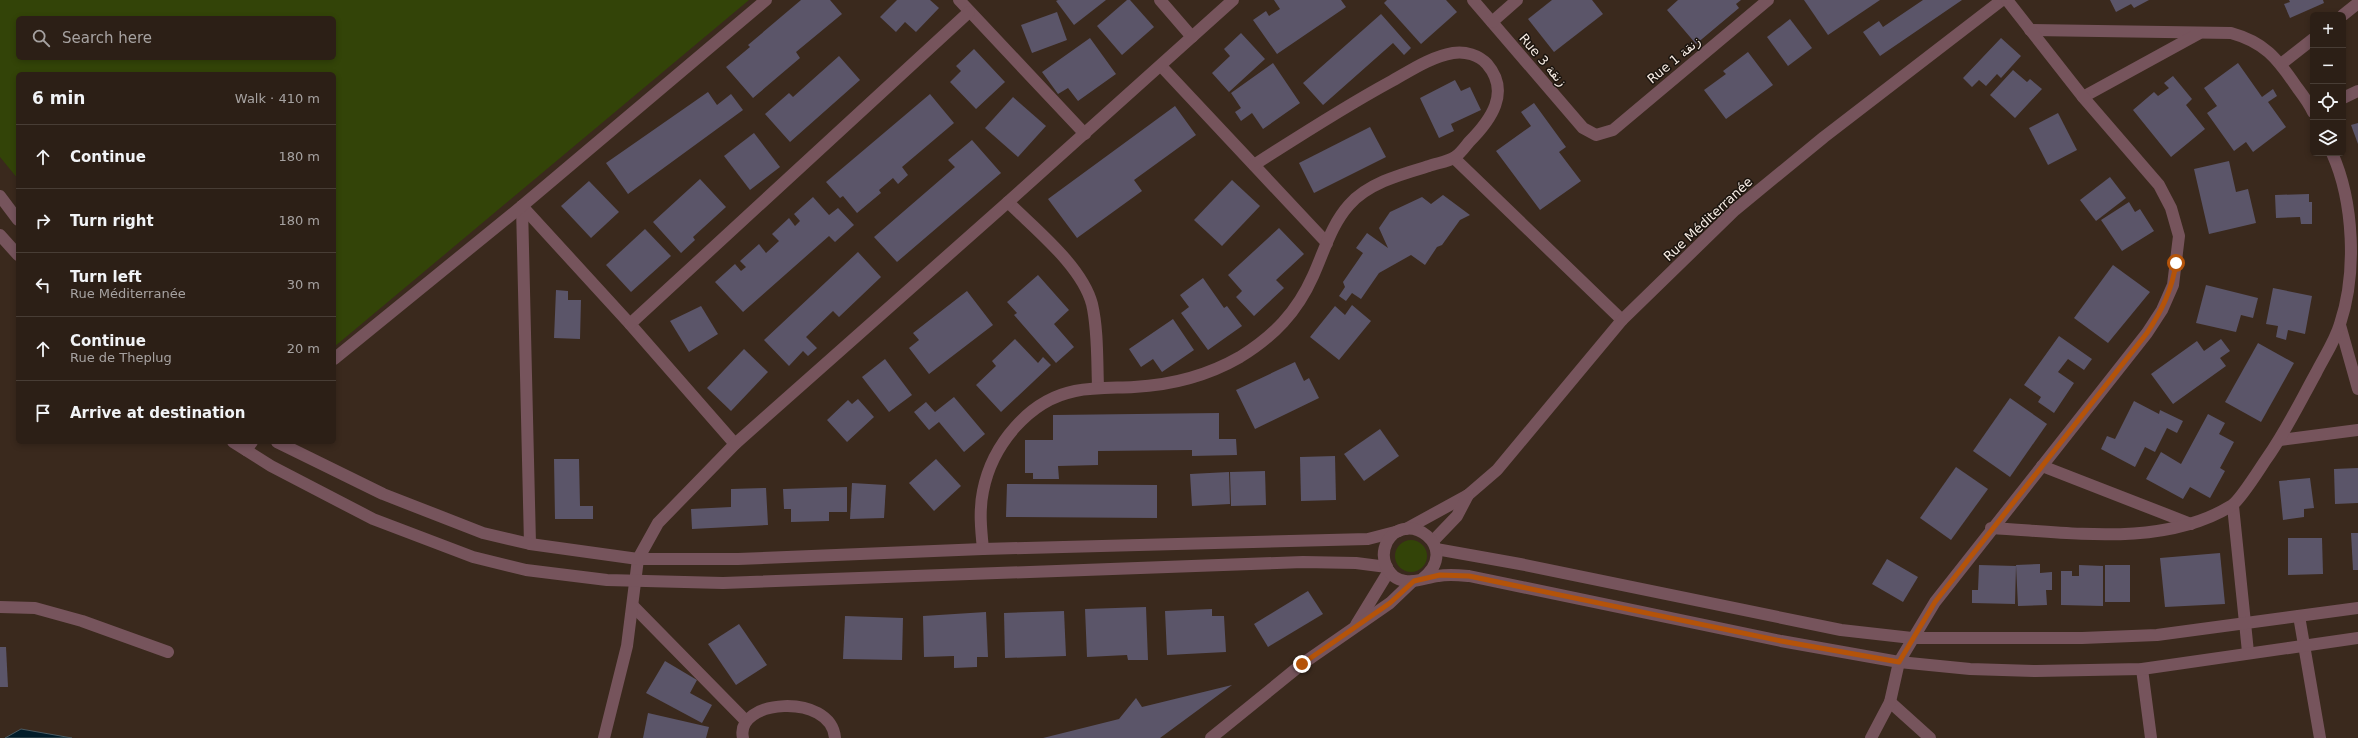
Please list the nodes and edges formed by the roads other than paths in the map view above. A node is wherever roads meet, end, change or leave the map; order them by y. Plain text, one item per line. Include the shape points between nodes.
1 (766, 0) edge
2 (959, 0) edge
3 (1160, 0) edge
4 (1233, 0) edge
5 (1473, 0) edge
6 (1517, 0) edge
7 (1768, 0) edge
8 (2002, 0) edge
9 (2007, 0) edge
10 (2358, 3) edge
11 (969, 12) junction
12 (2346, 13) edge
13 (1492, 22) junction
14 (2030, 30) junction
15 (2199, 34) junction
16 (1192, 37) junction
17 (2310, 41) edge
18 (2281, 64) junction
19 (1161, 66) junction
20 (2358, 91) edge
21 (2083, 97) junction
22 (2346, 97) edge
23 (2310, 108) edge
24 (1085, 134) junction
25 (1596, 135) joint
26 (2333, 156) edge
27 (1454, 158) junction
28 (1254, 165) junction
29 (0, 196) edge
30 (1008, 202) junction
31 (522, 206) junction
32 (16, 217) edge
33 (0, 235) edge
34 (1327, 243) junction
35 (16, 253) edge
36 (2355, 266) edge
37 (1622, 320) junction
38 (630, 324) junction
39 (2340, 325) junction
40 (336, 357) edge
41 (1098, 387) junction
42 (2358, 389) edge
43 (2358, 430) edge
44 (2280, 440) junction
45 (279, 444) edge
46 (734, 444) junction
47 (249, 446) edge
48 (2042, 466) junction
49 (1468, 495) junction
50 (2233, 506) junction
51 (2191, 524) junction
52 (1991, 528) junction
53 (1403, 530) junction
54 (530, 544) junction
55 (1434, 545) junction
56 (983, 549) junction
57 (638, 559) junction
58 (1388, 569) junction
59 (1418, 580) junction
60 (635, 582) junction
61 (633, 606) junction
62 (0, 607) edge
63 (2358, 608) edge
64 (2299, 616) junction
65 (2245, 622) junction
66 (1356, 626) junction
67 (1912, 638) junction
68 (2358, 638) edge
69 (2305, 646) junction
70 (168, 652) dead end
71 (2248, 652) junction
72 (1899, 662) junction
73 (2142, 669) junction
74 (1890, 702) junction
75 (746, 721) junction
76 (604, 738) edge
77 (744, 738) edge
78 (835, 738) edge
79 (1211, 738) edge
80 (1871, 738) edge
81 (1930, 738) edge
82 (2151, 738) edge
83 (2320, 738) edge

1 - 31 street
2 - 11 street
3 - 16 street
4 - 16 street
5 - 13 street, Rue 3 زنقة
6 - 13 street
7 - 25 street, Rue 1 زنقة via 1613,130
8 - 37 street, Rue Méditerranée via 1824,137 1735,210
9 - 14 street
10 - 12 street
11 - 24 street
11 - 38 street
13 - 25 street, Rue 3 زنقة via 1583,128
14 - 15 street
14 - 21 street
15 - 18 street via 2231,33 2249,38 2270,52
15 - 21 street
16 - 19 street
17 - 18 street
18 - 23 street
19 - 24 street
19 - 28 street
20 - 22 street
21 - 48 street via 2159,185 2171,208 2179,236 2173,285 2162,310 2147,333
24 - 30 street
26 - 36 street via 2346,197
27 - 28 street via 1490,119 1497,103 1498,87 1485,62 1474,54 1456,52 1421,65 1367,94
27 - 34 street via 1396,176 1365,191 1350,204
27 - 37 street
28 - 34 street
29 - 32 street
30 - 41 street via 1068,263 1084,286 1092,303
30 - 46 street
31 - 38 street
31 - 40 street
31 - 54 street
33 - 35 street
34 - 41 street via 1313,278 1294,312 1271,336 1240,356 1213,371 1174,382 1133,387
36 - 39 street
37 - 49 street, Rue Méditerranée via 1497,470
38 - 46 street
39 - 42 street
39 - 44 street
41 - 56 street via 1055,397 1036,408 1009,434 993,462 982,491 980,510
43 - 44 street
44 - 50 street
45 - 54 street via 384,494 483,533
46 - 57 street via 658,523
47 - 60 street via 271,466 373,519 473,557 526,570
48 - 51 street
48 - 52 street
49 - 53 street, Rue Méditerranée
49 - 55 street, Rue Méditerranée via 1457,516
50 - 51 street
50 - 65 street
51 - 52 street via 2168,530 2125,534
52 - 67 street via 1935,602
53 - 55 street via 1422,531
53 - 56 street via 1368,539
53 - 58 street via 1392,535 1385,548
54 - 57 street
55 - 59 street via 1434,566
55 - 67 street via 1833,628
56 - 57 street via 738,559
57 - 60 street
58 - 59 street via 1404,581
58 - 60 street via 1356,563 1303,562 723,583
58 - 66 street
59 - 66 street
59 - 72 street via 1452,574 1469,576 1781,641
60 - 61 street
61 - 75 street
61 - 76 street via 627,646
62 - 70 street via 35,608 82,621
63 - 64 street
64 - 65 street
64 - 69 street
65 - 67 street via 2157,635 2082,638
65 - 71 street
66 - 79 street via 1302,664
67 - 72 street
68 - 69 street
69 - 71 street
69 - 83 street
71 - 73 street
72 - 73 street via 1970,669 2036,671
72 - 74 street
73 - 82 street
74 - 80 street
74 - 81 street
75 - 77 street via 742,733
75 - 78 street via 755,712 764,709 798,707 814,710 829,720

